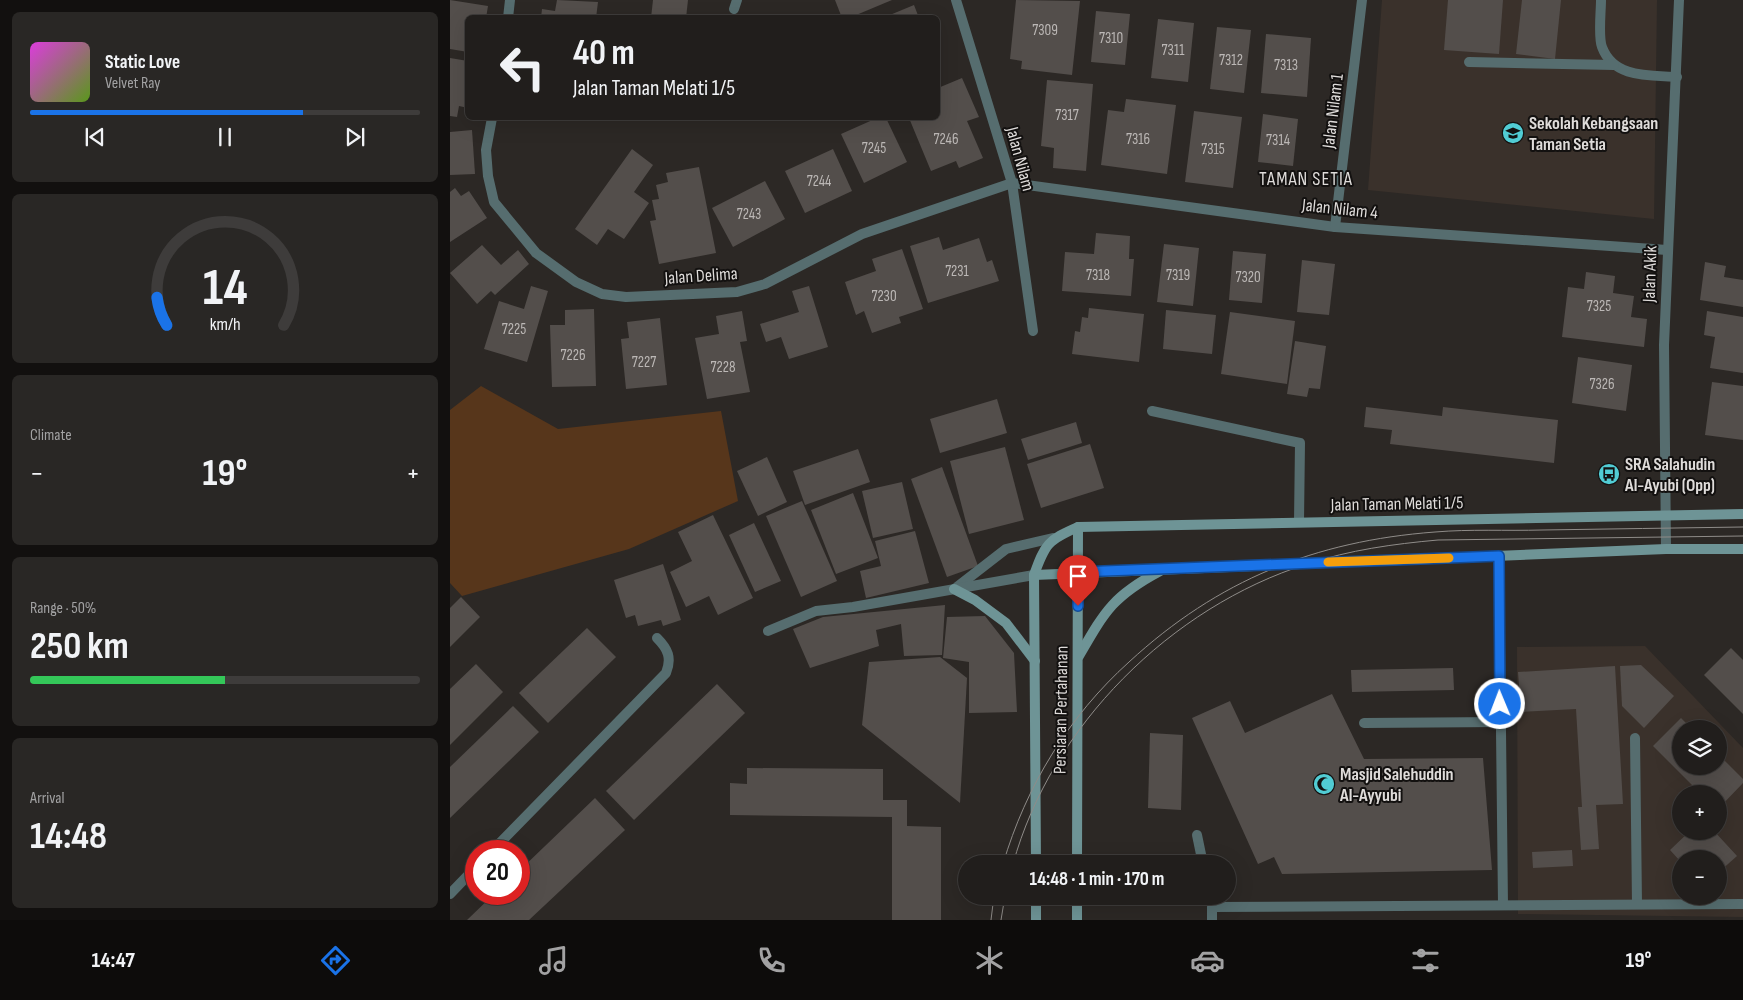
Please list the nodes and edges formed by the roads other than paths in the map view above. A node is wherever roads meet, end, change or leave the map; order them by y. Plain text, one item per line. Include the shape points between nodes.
1 (510, 0) edge
2 (956, 0) edge
3 (1362, 0) edge
4 (1601, 0) edge
5 (1679, 0) edge
6 (508, 15) edge
7 (1469, 62) dead end
8 (1614, 65) junction
9 (1677, 77) junction
10 (492, 120) edge
11 (1012, 183) junction
12 (1335, 227) junction
13 (1667, 250) junction
14 (1033, 331) dead end
15 (1152, 411) dead end
16 (1743, 514) edge
17 (1665, 515) junction
18 (1299, 522) junction
19 (1078, 527) junction
20 (1053, 538) junction
21 (1666, 549) junction
22 (1743, 549) edge
23 (1499, 556) junction
24 (1163, 569) junction
25 (1078, 572) junction
26 (1034, 575) junction
27 (954, 589) junction
28 (768, 631) dead end
29 (657, 638) dead end
30 (1078, 657) junction
31 (1035, 661) junction
32 (1501, 722) junction
33 (1364, 723) dead end
34 (1636, 738) dead end
35 (1197, 835) dead end
36 (503, 840) edge
37 (1036, 855) edge
38 (1077, 855) edge
39 (1201, 855) edge
40 (465, 878) edge
41 (450, 894) edge
42 (1236, 902) edge
43 (1637, 904) junction
44 (1743, 904) edge
45 (1036, 905) edge
46 (1077, 905) edge
47 (1211, 905) edge
48 (1503, 905) junction
49 (1036, 920) edge
50 (1077, 920) edge
51 (1212, 920) edge

1 - 6 street
2 - 11 street, Jalan Nilam
3 - 12 street, Jalan Nilam 1
4 - 8 street via 1602,47
5 - 9 street, Jalan Akik
7 - 8 street
8 - 9 street via 1630,74
9 - 13 street, Jalan Akik
10 - 11 street, Jalan Delima via 486,150 494,202 536,253 576,282 602,294 626,297 736,292 765,284 862,234
11 - 12 street, Jalan Nilam 4
11 - 14 street, Jalan Nilam
12 - 13 street, Jalan Nilam 4
13 - 17 street, Jalan Akik
15 - 18 street via 1300,443
16 - 17 main road, Jalan Taman Melati 1/5
17 - 18 main road, Jalan Taman Melati 1/5
17 - 21 street, Jalan Akik
18 - 19 main road, Jalan Taman Melati 1/5
19 - 20 main road, Jalan Taman Melati 1/5
19 - 25 main road, Persiaran Pertahanan
20 - 26 main road, Persiaran Pertahanan via 1041,554
20 - 27 street via 1006,550
21 - 22 main road
21 - 23 main road
23 - 24 main road
23 - 32 street
24 - 25 main road
24 - 30 main road via 1132,586 1115,601
25 - 26 main road
25 - 30 main road, Persiaran Pertahanan
26 - 27 street
26 - 31 main road, Persiaran Pertahanan
27 - 28 street via 816,611
27 - 31 main road via 1006,623
29 - 36 street via 667,648 670,665 666,673
30 - 38 main road, Persiaran Pertahanan
31 - 37 main road, Persiaran Pertahanan
32 - 33 street
32 - 48 street
34 - 43 street
35 - 39 street
40 - 41 street
42 - 48 street
43 - 44 street
43 - 48 street
45 - 49 main road
46 - 50 main road
47 - 51 street

